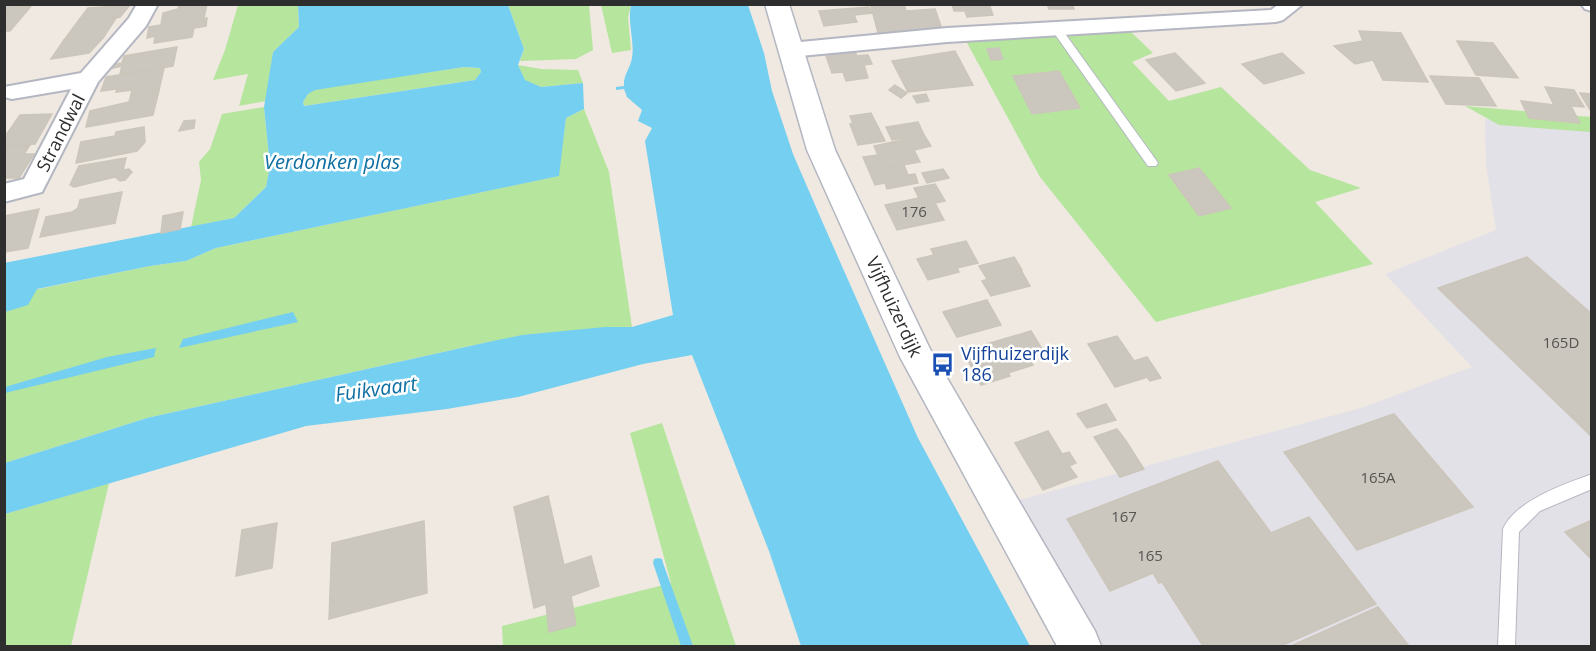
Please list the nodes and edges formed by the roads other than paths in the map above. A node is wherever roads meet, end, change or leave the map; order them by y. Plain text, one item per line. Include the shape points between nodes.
1 (148, 4) edge
2 (777, 4) edge
3 (1293, 4) edge
4 (1057, 30) junction
5 (789, 50) junction
6 (88, 79) junction
7 (12, 92) dead end
8 (1152, 163) dead end
9 (4, 193) edge
10 (1592, 481) edge
11 (1080, 646) edge
12 (1506, 646) edge

1 - 6 street, Strandwal
2 - 5 street, Vijfhuizerdijk
3 - 4 street via 1276,16
4 - 5 street via 947,35
4 - 8 lane
5 - 11 street, Vijfhuizerdijk via 821,150 917,357
6 - 7 street, Strandwal
6 - 9 street, Strandwal via 33,186
10 - 12 lane via 1535,506 1510,529

